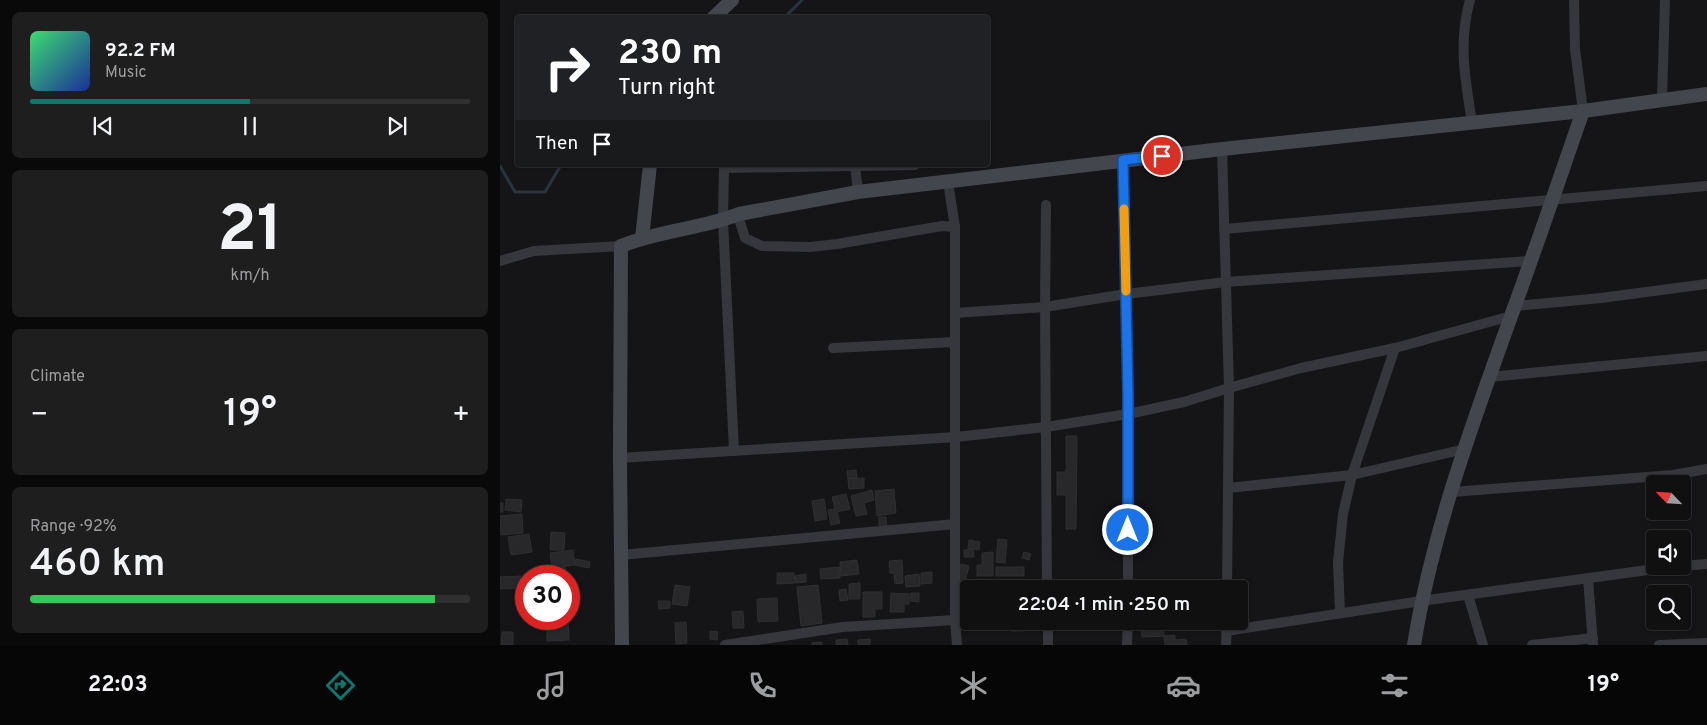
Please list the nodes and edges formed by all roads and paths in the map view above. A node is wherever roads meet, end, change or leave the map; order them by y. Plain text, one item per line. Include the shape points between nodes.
1 (732, 0) edge
2 (1470, 0) edge
3 (1574, 0) edge
4 (1665, 0) edge
5 (716, 15) edge
6 (1707, 94) edge
7 (1662, 100) junction
8 (1583, 111) junction
9 (1472, 122) junction
10 (1222, 149) junction
11 (1123, 160) junction
12 (650, 167) edge
13 (724, 167) edge
14 (855, 167) edge
15 (948, 182) junction
16 (1707, 186) edge
17 (858, 192) junction
18 (1552, 200) junction
19 (1046, 205) dead end
20 (740, 214) junction
21 (723, 220) junction
22 (955, 227) junction
23 (1224, 230) junction
24 (642, 238) junction
25 (621, 246) junction
26 (503, 258) edge
27 (1531, 261) junction
28 (1226, 282) junction
29 (1707, 284) edge
30 (1126, 294) junction
31 (1045, 307) junction
32 (1513, 311) junction
33 (955, 313) junction
34 (955, 342) junction
35 (832, 348) dead end
36 (1395, 348) junction
37 (1707, 356) edge
38 (1489, 377) junction
39 (1229, 388) junction
40 (1128, 414) junction
41 (1046, 427) junction
42 (956, 437) junction
43 (1465, 449) junction
44 (734, 451) junction
45 (620, 458) junction
46 (1707, 468) edge
47 (1352, 475) junction
48 (1228, 488) junction
49 (1452, 492) junction
50 (955, 524) junction
51 (621, 555) junction
52 (1707, 564) edge
53 (1691, 565) edge
54 (1646, 570) edge
55 (1588, 578) junction
56 (1048, 580) edge
57 (1128, 580) edge
58 (1227, 580) edge
59 (1468, 594) junction
60 (1421, 600) junction
61 (1340, 613) junction
62 (956, 620) junction
63 (1248, 623) edge
64 (1048, 630) edge
65 (1128, 630) edge
66 (1226, 630) edge
67 (1593, 642) edge
68 (1707, 642) edge
69 (622, 645) edge
70 (725, 645) edge
71 (957, 645) edge
72 (1048, 645) edge
73 (1128, 645) edge
74 (1226, 645) edge
75 (1414, 645) edge
76 (1483, 645) edge
77 (1532, 645) edge
78 (1659, 645) edge

1 - 5 main road
2 - 9 street via 1464,21 1463,67
3 - 8 street via 1575,49
4 - 7 street
6 - 7 main road
7 - 8 main road
8 - 9 main road
8 - 18 main road
9 - 10 main road
10 - 11 main road
10 - 23 street
11 - 15 main road
11 - 30 street
12 - 24 main road
13 - 21 street
14 - 17 street
15 - 17 main road
15 - 22 street
16 - 18 street
17 - 20 main road
18 - 23 street
18 - 27 main road
19 - 31 street
20 - 21 main road
20 - 22 street via 745,238 762,246 810,247 942,226
21 - 24 main road
21 - 44 street
22 - 33 street
23 - 28 street
24 - 25 main road
25 - 26 street via 534,251
25 - 45 main road
27 - 28 street
27 - 32 main road
28 - 30 street
28 - 39 street
29 - 32 street
30 - 31 street
30 - 40 street
31 - 33 street
31 - 41 street
32 - 36 street
32 - 38 main road
33 - 34 street
34 - 35 street
34 - 42 street
36 - 39 street via 1301,368
36 - 47 street
37 - 38 street
38 - 43 main road
39 - 40 street
39 - 48 street
40 - 41 street
40 - 57 street
41 - 42 street
41 - 56 street
42 - 44 street
42 - 50 street
43 - 47 street
43 - 49 main road
44 - 45 street
45 - 51 main road
46 - 49 street via 1673,475
47 - 48 street
47 - 61 street via 1343,514 1338,562
48 - 58 street
49 - 60 main road
50 - 51 street
50 - 62 street
51 - 69 main road
52 - 53 street
54 - 55 street
55 - 59 street
55 - 67 street
59 - 60 street
59 - 76 street
60 - 61 street
60 - 75 main road
61 - 63 street
62 - 70 street via 843,627
62 - 71 street
64 - 72 street
65 - 73 street
66 - 74 street
67 - 77 street
68 - 78 street

